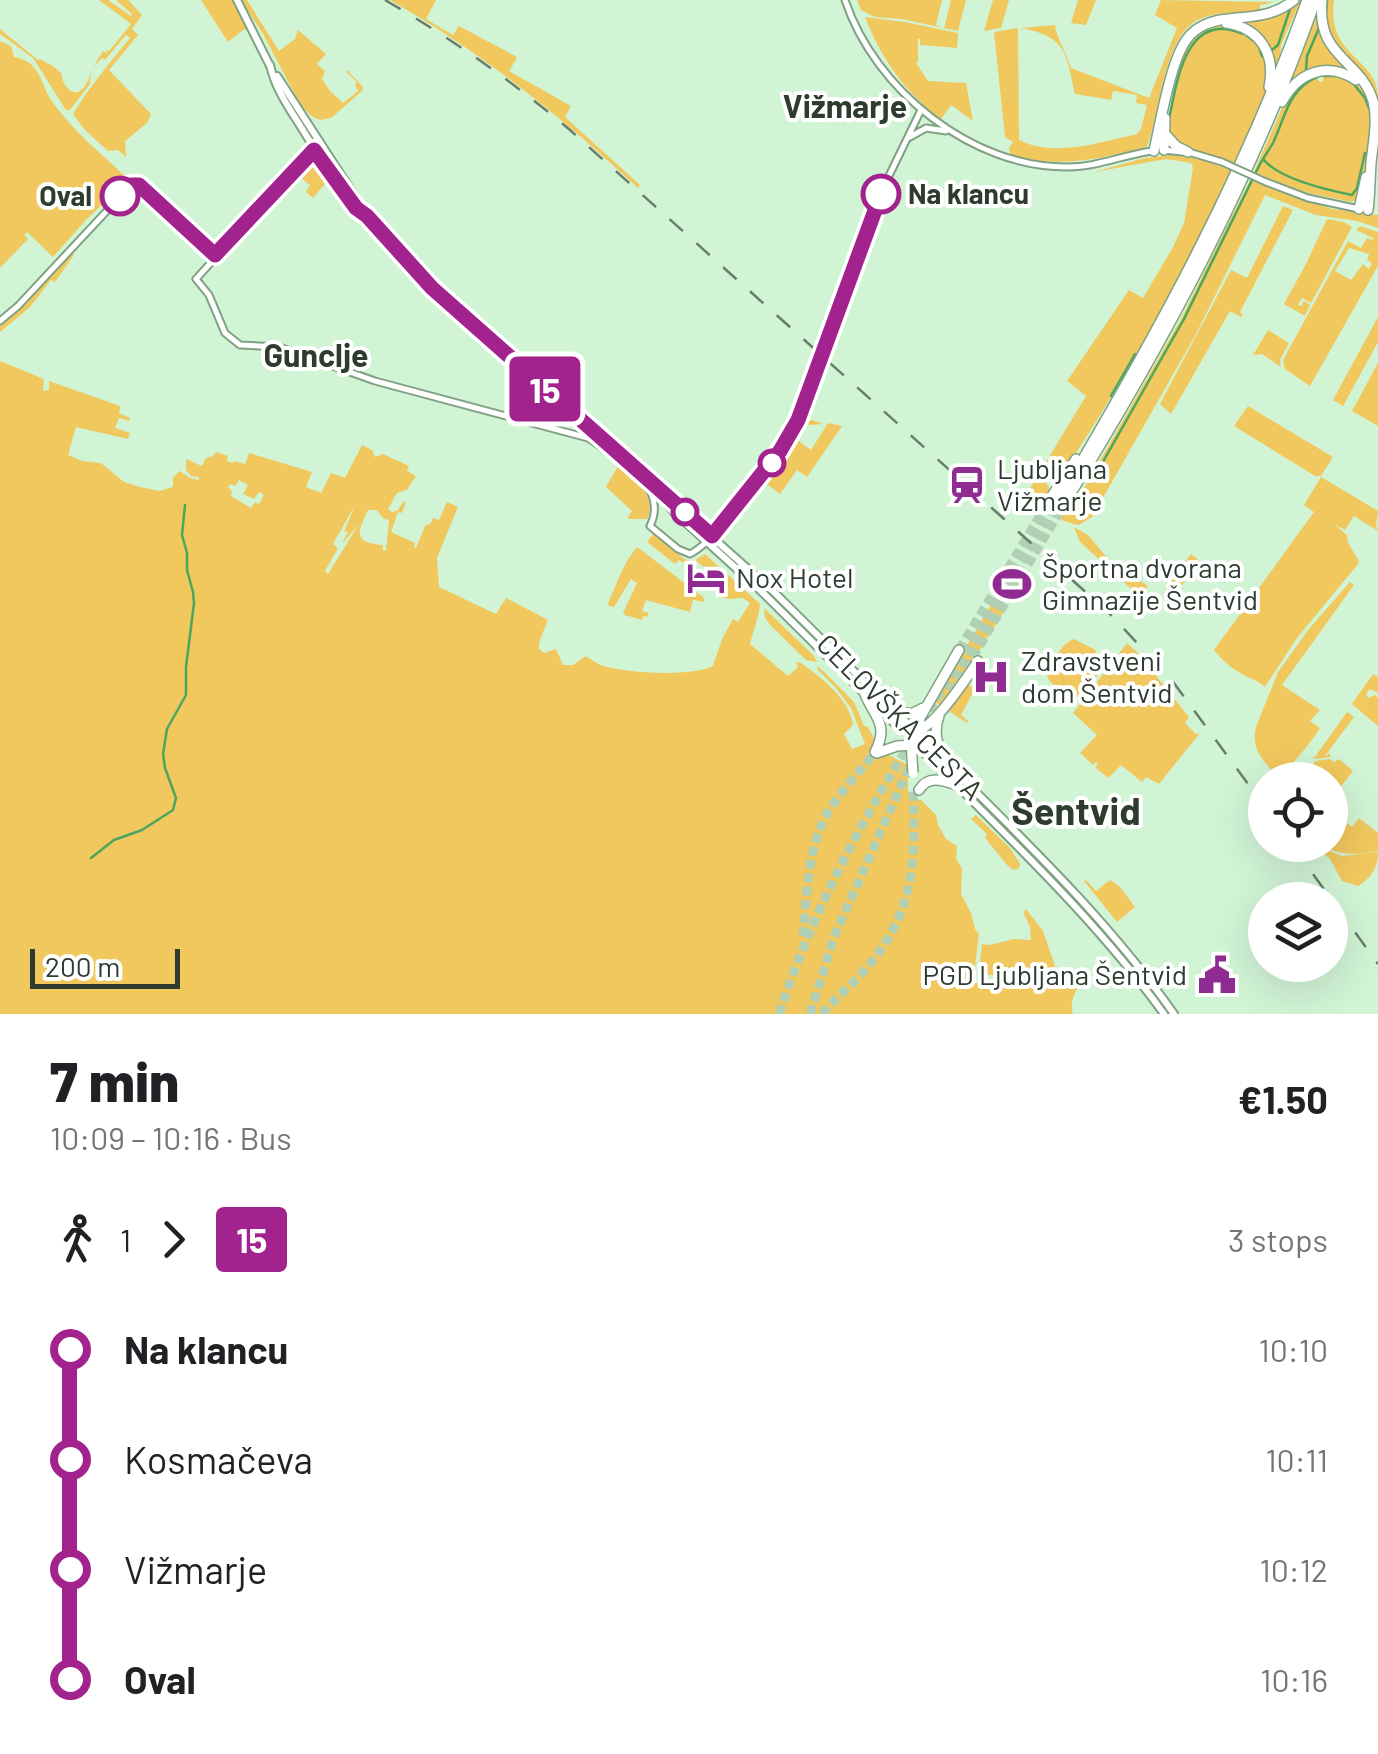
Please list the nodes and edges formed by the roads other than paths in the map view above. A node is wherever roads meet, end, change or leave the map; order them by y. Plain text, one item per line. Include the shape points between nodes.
1 (236, 0) edge
2 (845, 0) edge
3 (1294, 0) edge
4 (1307, 0) edge
5 (1319, 0) edge
6 (1208, 24) junction
7 (1366, 87) junction
8 (1166, 100) junction
9 (921, 110) junction
10 (1261, 128) junction
11 (1165, 133) junction
12 (961, 136) junction
13 (905, 144) junction
14 (317, 146) junction
15 (1159, 150) junction
16 (1188, 152) junction
17 (1372, 160) junction
18 (1371, 209) edge
19 (215, 255) junction
20 (0, 321) edge
21 (709, 538) junction
22 (960, 650) tunnel mouth
23 (978, 661) dead end
24 (864, 692) junction
25 (930, 701) junction
26 (942, 709) junction
27 (893, 710) junction
28 (900, 722) junction
29 (917, 739) junction
30 (948, 765) junction
31 (957, 785) junction
32 (1164, 1014) edge
33 (1174, 1014) edge

1 - 14 main road, CELOVŠKA CESTA via 283,98
2 - 9 street via 866,44
3 - 6 highway via 1264,16
4 - 10 highway
5 - 7 highway via 1330,44
5 - 10 highway
6 - 8 highway via 1182,48
6 - 10 highway via 1241,26 1266,49 1270,80
7 - 10 highway via 1340,72 1309,74
7 - 17 highway via 1376,115
8 - 11 highway
8 - 15 highway
9 - 12 street
9 - 13 street
10 - 10 highway via 1198,255 1060,504 1133,392 1205,260
11 - 15 highway
11 - 16 highway
12 - 13 street via 926,128
12 - 15 street via 1007,159 1047,166 1087,166
13 - 21 street via 802,410 780,451
14 - 19 street
14 - 21 main road, CELOVŠKA CESTA via 356,208 432,288
15 - 16 street
16 - 18 street, bridge via 1308,198
17 - 18 highway
17 - 18 highway
19 - 20 street via 144,188 131,185
19 - 21 street via 196,279 230,340 279,347 588,438 650,492 652,523 686,554
21 - 24 main road, CELOVŠKA CESTA
21 - 27 main road, CELOVŠKA CESTA
22 - 25 highway
23 - 26 highway
24 - 28 main road, CELOVŠKA CESTA
24 - 29 highway via 879,720 880,750
25 - 27 highway via 911,714
25 - 29 highway
26 - 29 highway
26 - 30 highway via 936,736
27 - 28 main road, CELOVŠKA CESTA
28 - 29 highway
29 - 30 main road, CELOVŠKA CESTA
29 - 31 main road, CELOVŠKA CESTA
29 - 31 highway, bridge via 912,758 918,788 932,780
30 - 33 main road, CELOVŠKA CESTA via 1082,900
31 - 32 main road, CELOVŠKA CESTA via 1088,919

